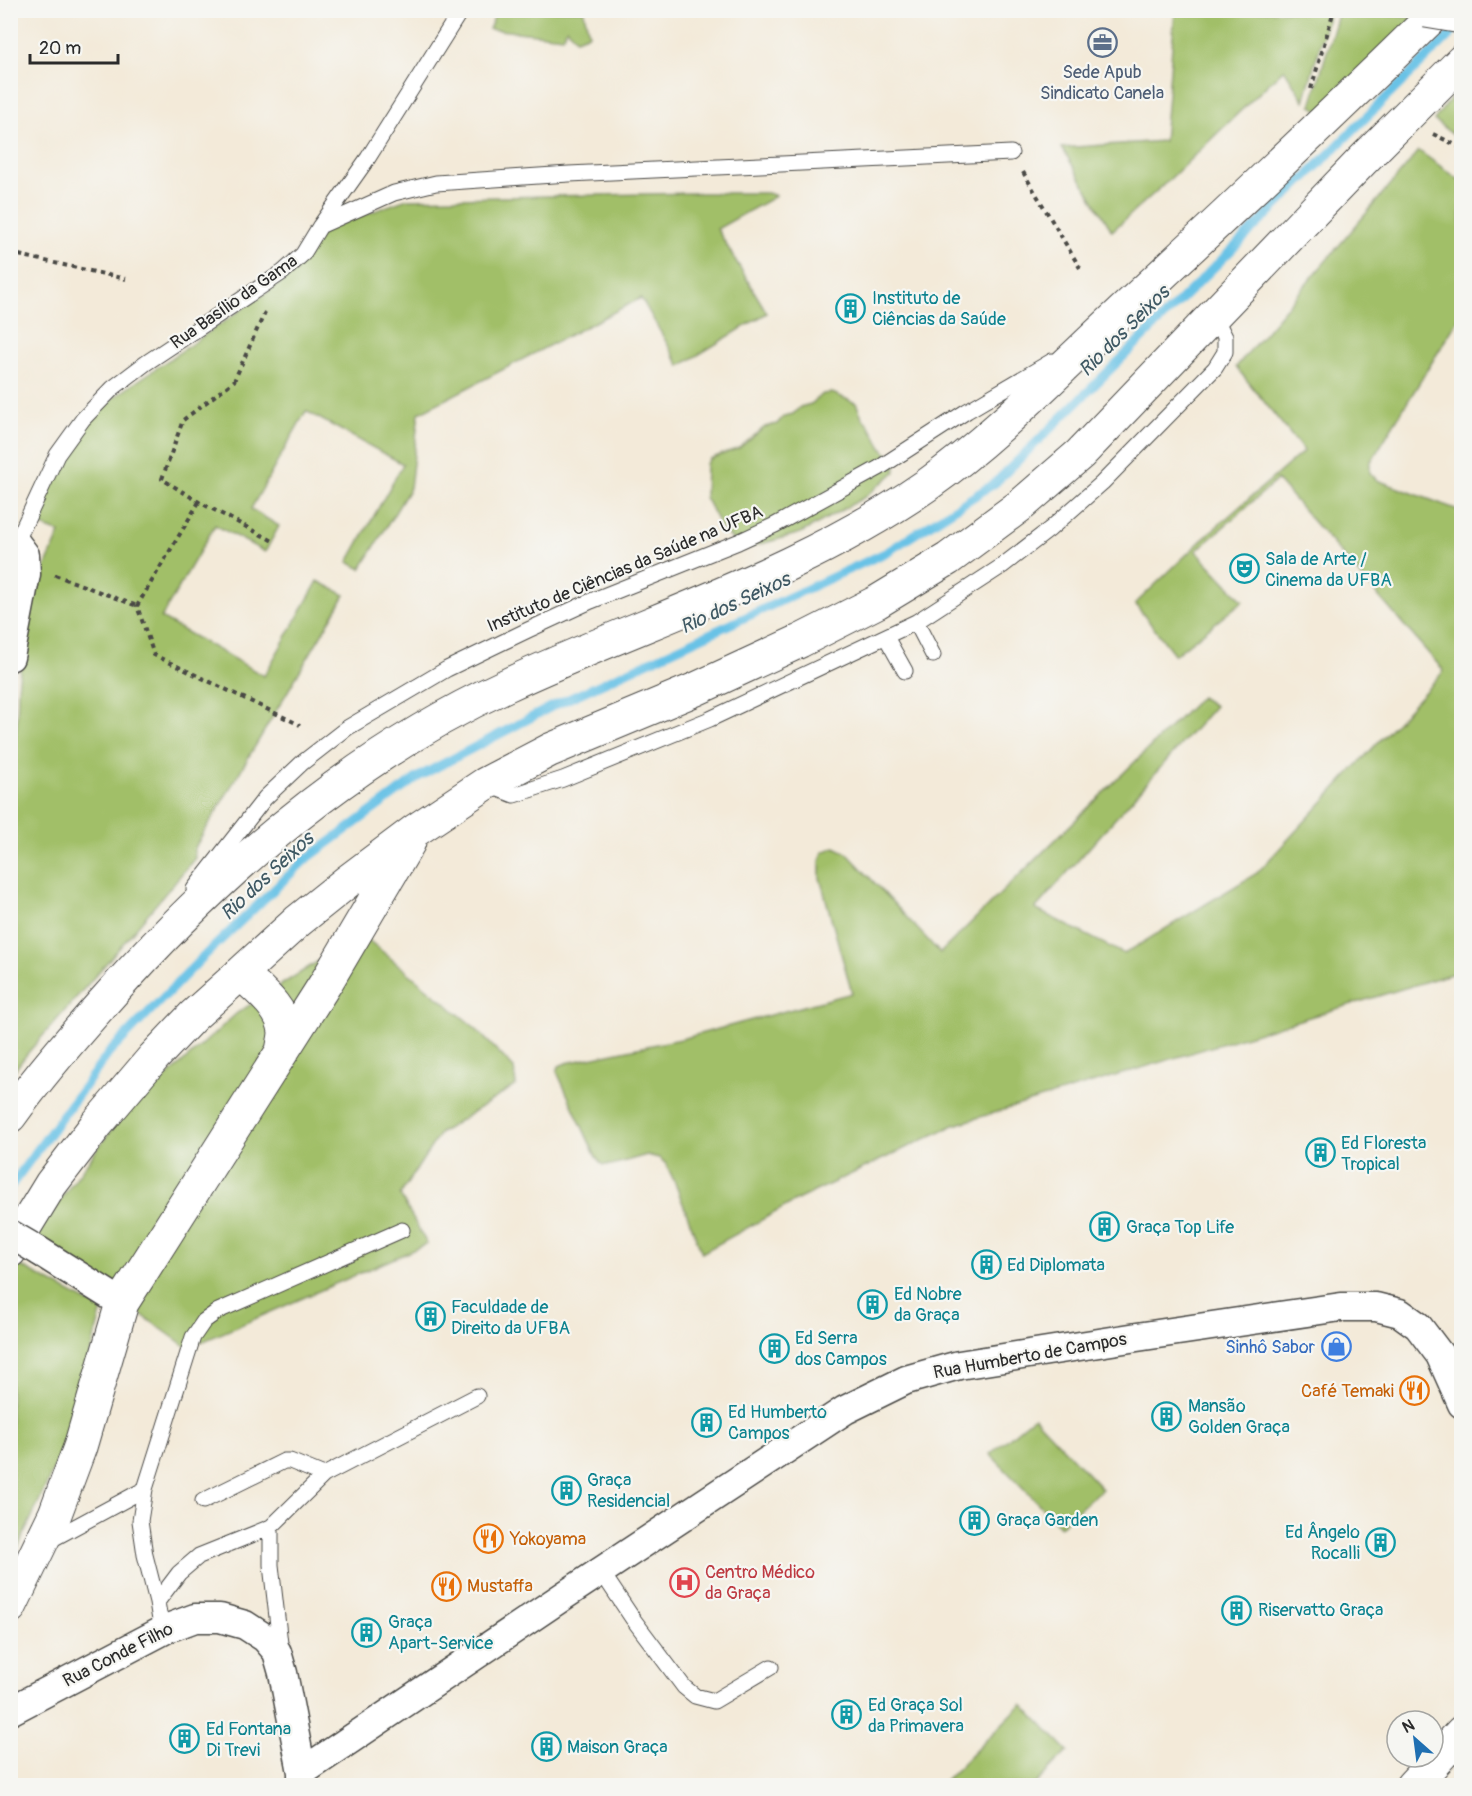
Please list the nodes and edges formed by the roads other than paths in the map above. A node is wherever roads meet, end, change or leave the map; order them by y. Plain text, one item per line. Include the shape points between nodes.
1 (461, 10) edge
2 (1425, 10) edge
3 (1440, 10) edge
4 (1461, 17) edge
5 (1461, 61) edge
6 (1011, 153) road end
7 (320, 226) junction
8 (1214, 315) junction
9 (1096, 335) junction
10 (13, 544) edge
11 (916, 622) junction
12 (886, 637) junction
13 (933, 656) dead end
14 (10, 657) edge
15 (905, 671) dead end
16 (485, 784) junction
17 (416, 830) junction
18 (138, 963) junction
19 (241, 973) junction
20 (282, 1051) junction
21 (10, 1116) edge
22 (402, 1230) dead end
23 (10, 1234) edge
24 (25, 1251) edge
25 (122, 1303) junction
26 (477, 1396) dead end
27 (1461, 1404) edge
28 (324, 1475) junction
29 (145, 1489) junction
30 (203, 1501) dead end
31 (271, 1527) junction
32 (39, 1547) junction
33 (602, 1571) junction
34 (157, 1602) junction
35 (10, 1607) edge
36 (168, 1628) junction
37 (771, 1668) dead end
38 (284, 1673) junction
39 (10, 1711) edge
40 (1459, 1742) edge
41 (302, 1779) edge
42 (1412, 1785) edge

1 - 7 lane, Rua Basílio da Gama via 368,158
2 - 4 main road, bridge
3 - 9 main road
5 - 8 main road
6 - 7 lane via 436,183 393,193
7 - 10 lane, Rua Basílio da Gama via 303,254 283,272 146,363 113,388 83,419 57,455
8 - 11 lane via 1225,337 1225,352 1215,369 1102,483 1050,529 1002,566
8 - 16 main road via 1080,454 1021,505 948,559 877,602 800,641 550,750
9 - 18 main road via 989,435 929,483 871,520 729,592 500,688 421,730 359,770 227,875
9 - 18 lane, Instituto de Ciências da Saúde na UFBA via 879,468 775,525 528,630 447,669 347,728 265,798
10 - 14 street via 25,555 26,574
11 - 12 lane
11 - 13 lane
12 - 15 lane
12 - 16 lane via 710,719 536,789 514,795
16 - 17 main road
17 - 19 main road via 348,880
17 - 20 main road
18 - 21 main road
19 - 20 main road via 283,1019
19 - 24 main road via 193,1016 97,1124 51,1184
20 - 25 main road
22 - 29 lane via 204,1321 194,1337
23 - 24 street, bridge
24 - 25 street
25 - 32 main road via 80,1447
26 - 28 lane
27 - 33 street, Rua Humberto de Campos via 1440,1355 1418,1326 1400,1313 1376,1307 1341,1307 959,1365 906,1380 845,1410
28 - 30 lane via 284,1461
28 - 31 lane
29 - 32 lane
29 - 34 lane via 140,1521
31 - 34 lane via 199,1556 179,1573
31 - 38 lane via 271,1565
32 - 35 main road
33 - 37 lane via 684,1687 696,1696 714,1701
33 - 41 street, Rua Humberto de Campos
34 - 36 lane via 160,1620
36 - 38 street, Rua Conde Filho via 195,1618 220,1618 245,1625 277,1652
36 - 39 street, Rua Conde Filho
38 - 41 street, Rua Conde Filho
40 - 42 main road

